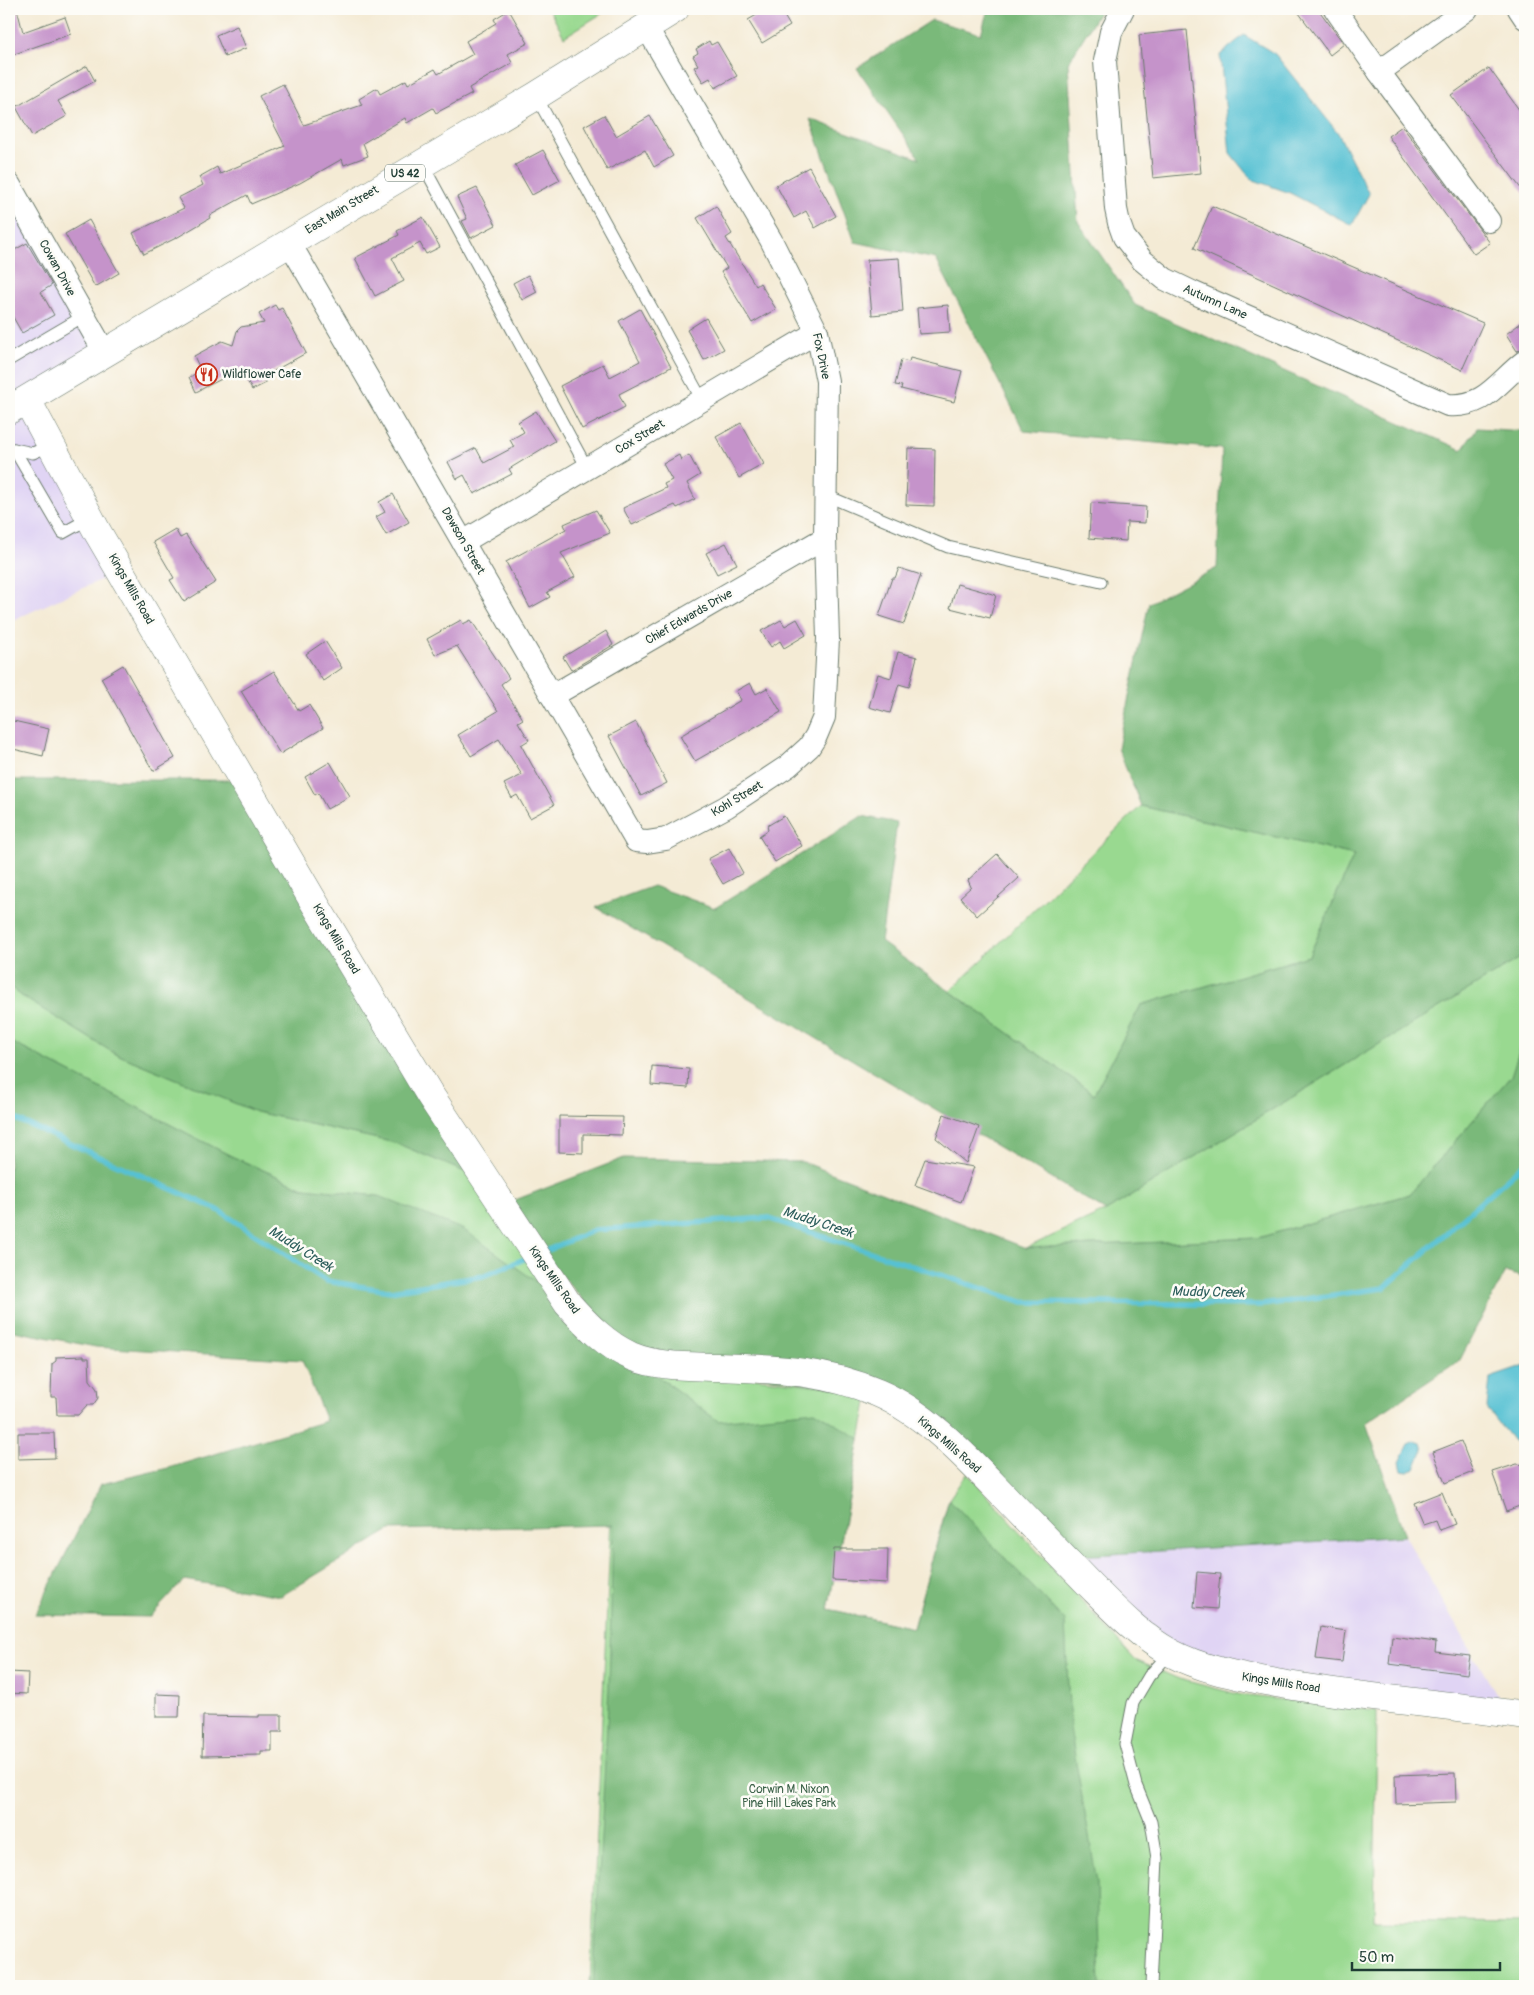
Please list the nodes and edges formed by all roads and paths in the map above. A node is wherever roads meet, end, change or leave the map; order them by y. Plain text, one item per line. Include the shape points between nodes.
1 (674, 9) edge
2 (1123, 9) edge
3 (1335, 9) edge
4 (1467, 9) edge
5 (1519, 9) edge
6 (1525, 18) edge
7 (647, 28) junction
8 (1379, 72) junction
9 (536, 96) junction
10 (422, 163) junction
11 (9, 184) edge
12 (1488, 221) dead end
13 (289, 242) junction
14 (84, 316) junction
15 (817, 332) junction
16 (105, 353) junction
17 (9, 360) edge
18 (1525, 361) edge
19 (702, 400) junction
20 (18, 405) edge
21 (51, 445) junction
22 (10, 450) edge
23 (587, 468) junction
24 (825, 495) junction
25 (90, 518) junction
26 (825, 538) junction
27 (463, 542) junction
28 (1101, 582) dead end
29 (552, 696) junction
30 (821, 726) joint
31 (636, 841) joint
32 (1170, 1652) junction
33 (1525, 1716) edge
34 (1151, 1986) edge

1 - 7 street, East Main Street / US 42
2 - 18 street, Autumn Lane via 1111,32 1105,61 1116,209 1124,237 1148,265 1192,292 1448,405 1478,402
3 - 8 street
4 - 8 street
5 - 6 street
7 - 9 street, East Main Street / US 42
7 - 15 street, Fox Drive via 771,240
8 - 12 street
9 - 10 street, East Main Street / US 42
9 - 19 lane
10 - 13 street, East Main Street / US 42
10 - 23 lane
11 - 14 street, Cowan Drive
13 - 16 street, East Main Street / US 42
13 - 27 street, Dawson Street
14 - 16 street, Cowan Drive
14 - 17 lane
15 - 19 street, Cox Street
15 - 24 street, Fox Drive via 827,381
16 - 20 street, East Main Street / US 42
19 - 23 street, Cox Street
20 - 21 street, Kings Mills Road
21 - 22 lane via 33,453
21 - 25 street, Kings Mills Road
22 - 25 lane via 63,533
23 - 27 street, Cox Street
24 - 26 street, Fox Drive
24 - 28 lane via 948,547
25 - 32 street, Kings Mills Road via 430,1095 568,1304 588,1327 612,1346 646,1361 821,1374 882,1394 930,1426 973,1464 1106,1601 1136,1629
26 - 29 street, Chief Edwards Drive
26 - 30 street, Fox Drive via 828,639
27 - 29 street, Dawson Street
29 - 31 street, Dawson Street
30 - 31 street, Kohl Street via 809,747 788,766 726,808 666,839
32 - 33 street, Kings Mills Road via 1194,1664 1232,1675 1304,1688
32 - 34 lane via 1148,1676 1133,1703 1125,1744 1136,1785 1151,1822 1157,1858

